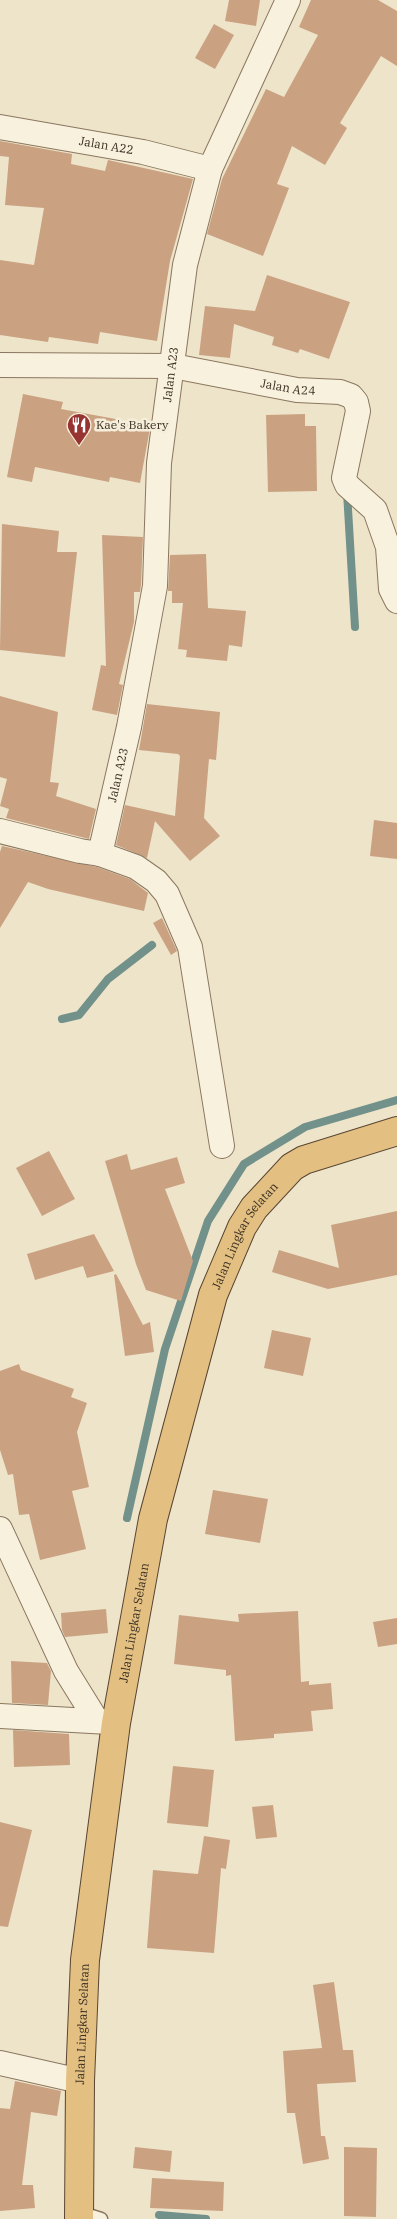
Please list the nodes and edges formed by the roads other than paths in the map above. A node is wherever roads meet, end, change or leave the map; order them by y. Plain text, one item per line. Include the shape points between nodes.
1 (288, 0) edge
2 (0, 127) edge
3 (210, 169) junction
4 (0, 365) edge
5 (173, 366) junction
6 (397, 601) edge
7 (0, 831) edge
8 (100, 854) junction
9 (397, 1131) edge
10 (222, 1146) dead end
11 (0, 1529) edge
12 (0, 1716) edge
13 (107, 1722) junction
14 (0, 2063) edge
15 (80, 2081) junction
16 (86, 2217) edge

1 - 3 street, Jalan A23
2 - 3 street, Jalan A22 via 143,152
3 - 5 street, Jalan A23 via 185,265
4 - 5 street, Jalan A24
5 - 6 street, Jalan A24 via 297,390 340,392 356,402 356,426 344,478 347,485 375,510 388,547 391,589
5 - 8 street, Jalan A23 via 159,463 155,586 129,728
7 - 8 street
8 - 10 street via 136,867 156,881 167,894 190,947
9 - 13 highway, Jalan Lingkar Selatan via 304,1160 292,1167 269,1189 242,1227 213,1295 153,1519
11 - 13 street via 66,1671
12 - 13 street
13 - 15 highway, Jalan Lingkar Selatan via 85,1960
14 - 15 street
15 - 16 highway, Jalan Lingkar Selatan

